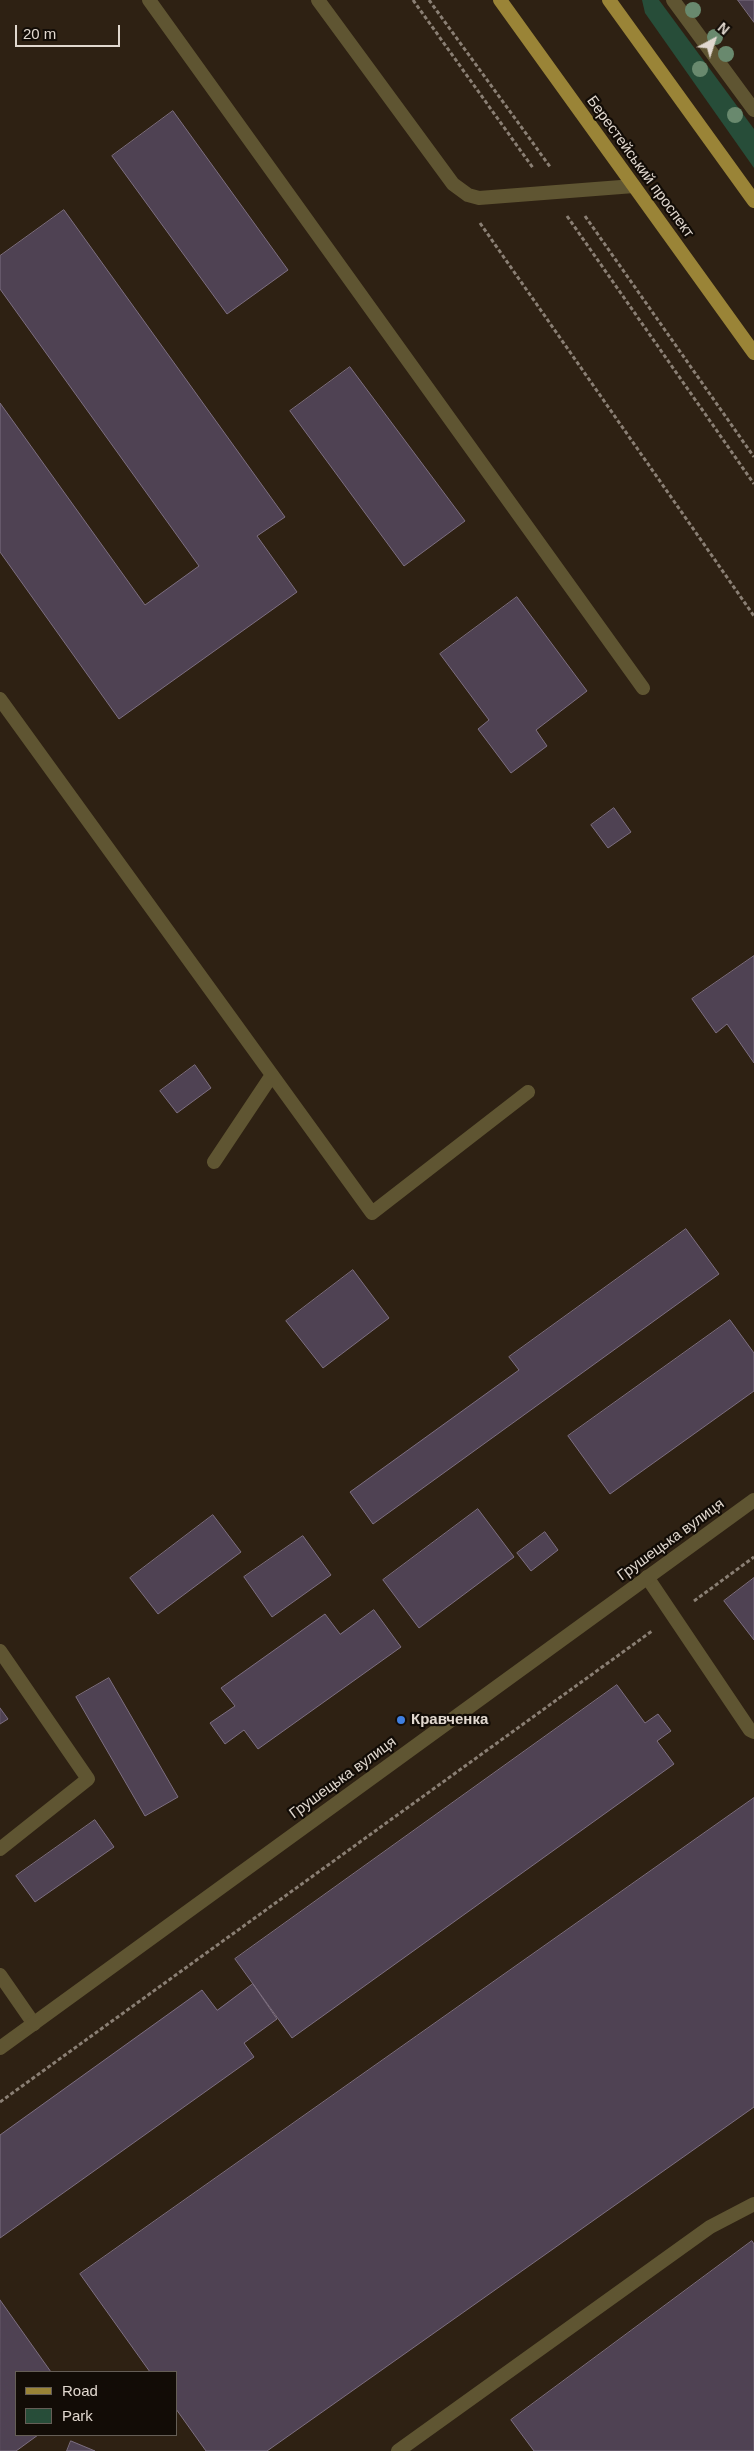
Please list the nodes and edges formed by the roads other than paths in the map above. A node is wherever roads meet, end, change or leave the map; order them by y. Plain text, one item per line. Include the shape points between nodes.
1 (149, 0) edge
2 (318, 0) edge
3 (500, 0) edge
4 (609, 0) edge
5 (673, 0) edge
6 (754, 110) edge
7 (634, 186) junction
8 (754, 201) edge
9 (754, 353) edge
10 (643, 688) dead end
11 (0, 699) edge
12 (272, 1075) junction
13 (528, 1092) dead end
14 (214, 1162) dead end
15 (754, 1500) edge
16 (647, 1577) junction
17 (0, 1650) edge
18 (754, 1732) edge
19 (0, 1849) edge
20 (0, 1975) edge
21 (34, 2024) junction
22 (0, 2048) edge
23 (754, 2204) edge
24 (398, 2451) edge

1 - 10 street
2 - 7 street via 453,184 468,195 479,198
3 - 7 main road, Берестейський проспект
4 - 8 main road
5 - 6 street
7 - 9 main road, Берестейський проспект
11 - 12 street
12 - 13 street via 372,1213
12 - 14 street
15 - 16 street, Грушецька вулиця
16 - 18 street
16 - 21 street, Грушецька вулиця
17 - 19 street via 88,1779
20 - 21 street
21 - 22 street, Грушецька вулиця
23 - 24 street via 710,2227

